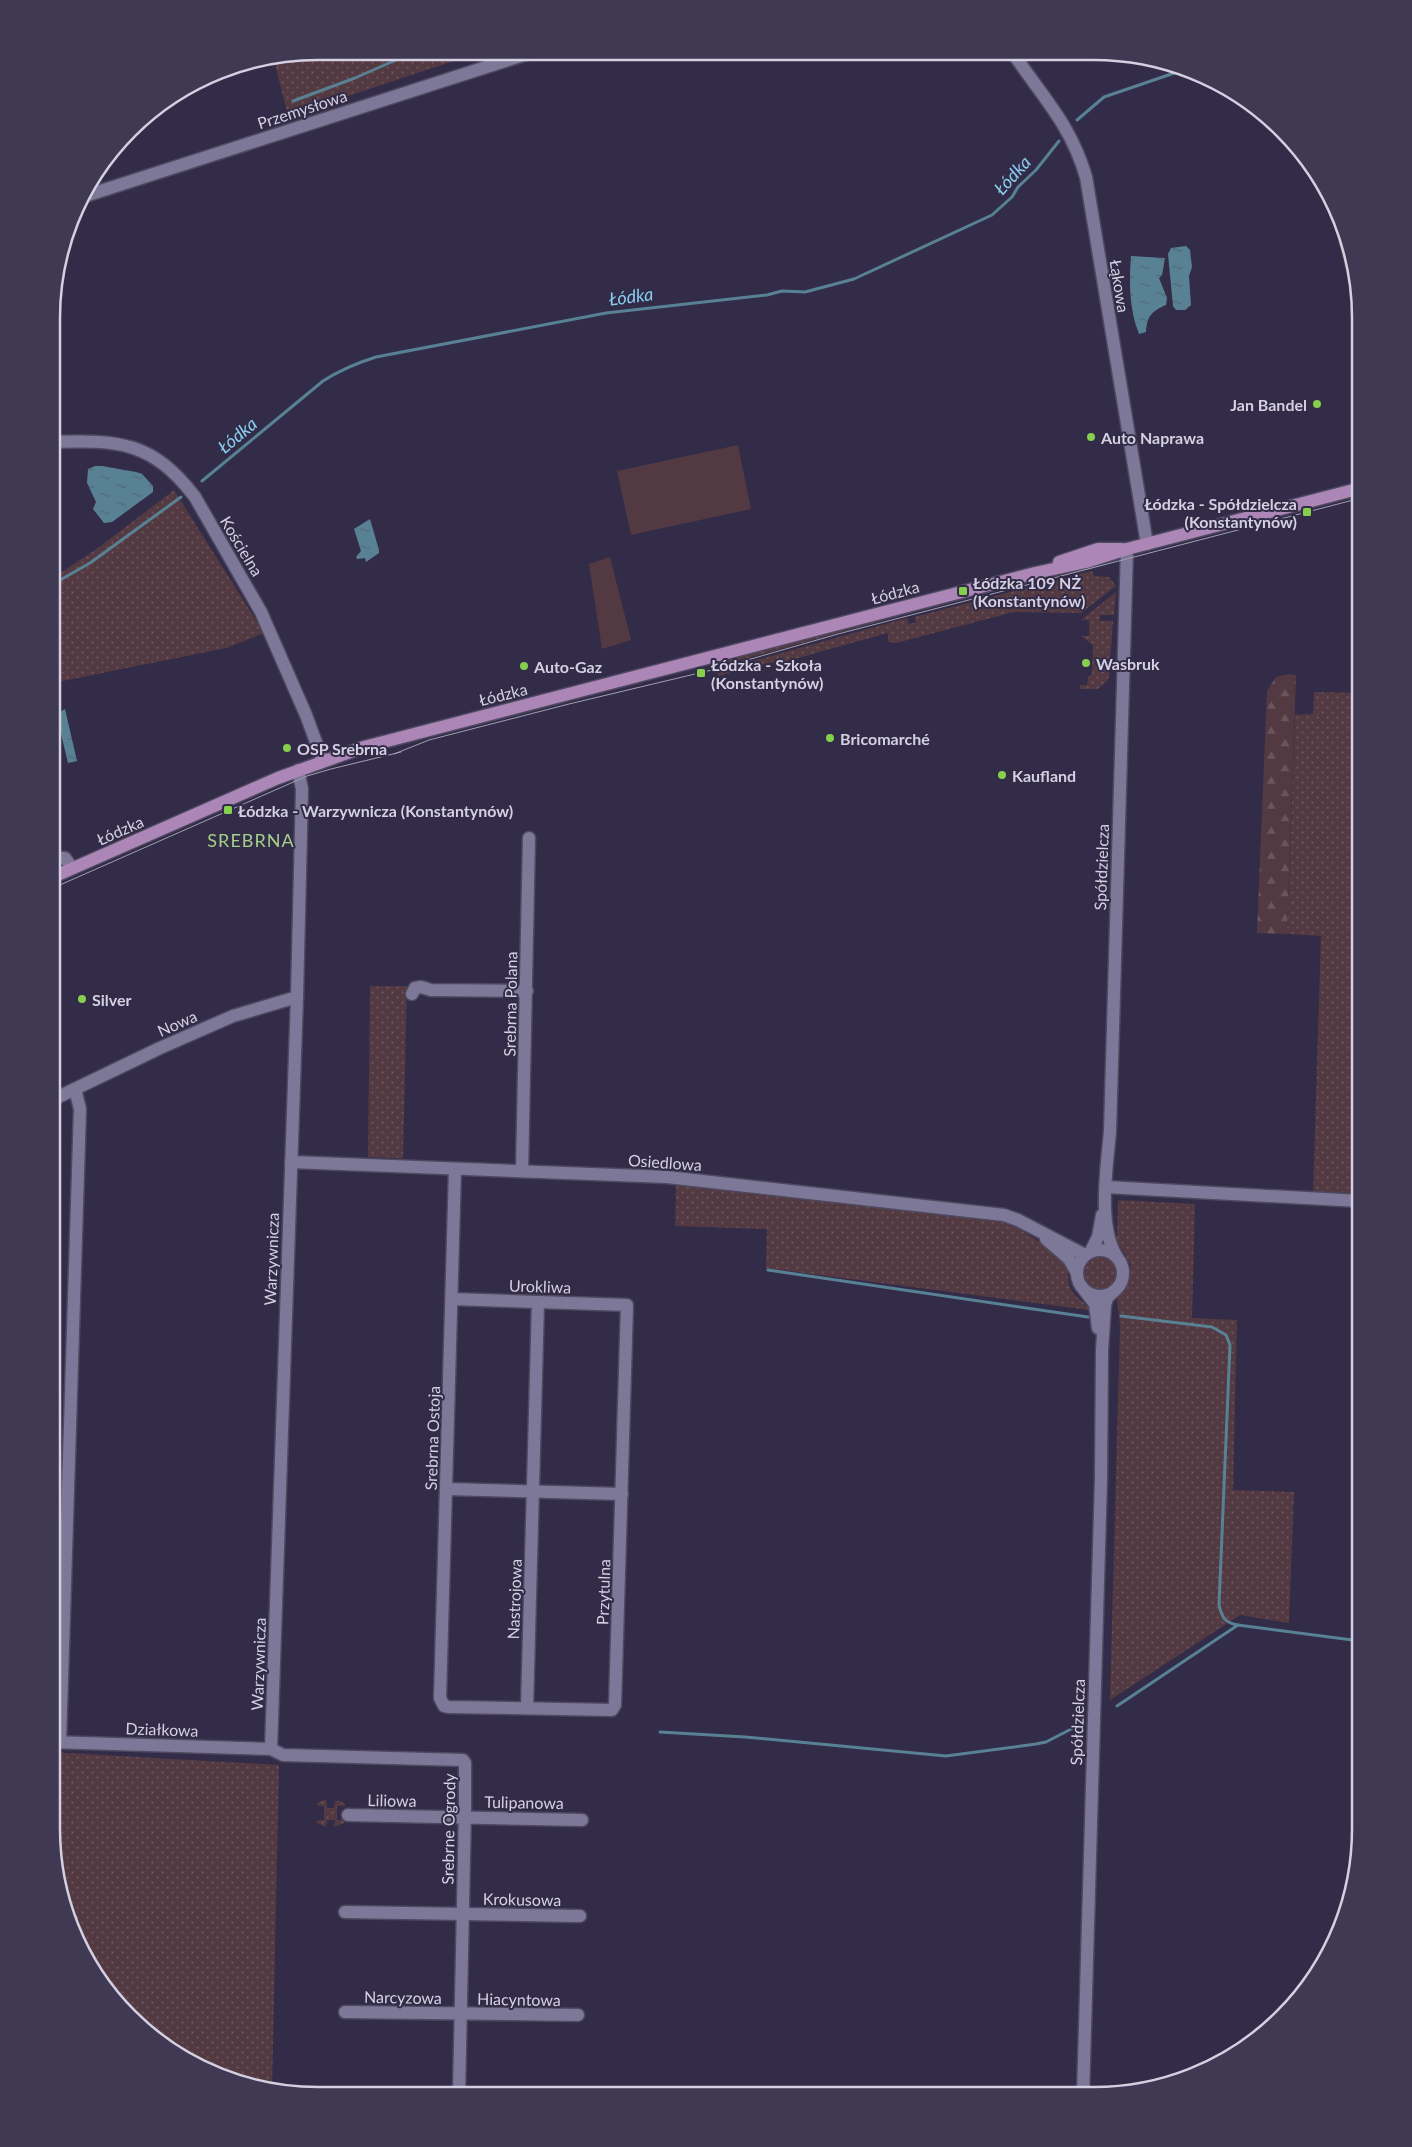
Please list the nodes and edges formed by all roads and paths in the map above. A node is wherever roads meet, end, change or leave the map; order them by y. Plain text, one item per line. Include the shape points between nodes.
1 (508, 60) edge
2 (1018, 60) edge
3 (93, 194) edge
4 (60, 442) edge
5 (1352, 490) edge
6 (1147, 544) junction
7 (1127, 549) junction
8 (323, 761) junction
9 (298, 770) junction
10 (529, 838) dead end
11 (60, 858) edge
12 (72, 868) junction
13 (60, 874) edge
14 (527, 991) junction
15 (412, 994) dead end
16 (297, 997) junction
17 (75, 1090) junction
18 (60, 1097) edge
19 (290, 1162) junction
20 (455, 1169) junction
21 (522, 1171) junction
22 (1106, 1191) junction
23 (1352, 1201) edge
24 (1033, 1228) junction
25 (1098, 1232) junction
26 (1069, 1246) junction
27 (1088, 1253) junction
28 (1116, 1257) junction
29 (1077, 1273) junction
30 (1083, 1288) junction
31 (1114, 1291) junction
32 (452, 1299) junction
33 (538, 1302) junction
34 (626, 1305) joint
35 (1102, 1350) junction
36 (447, 1488) junction
37 (534, 1492) junction
38 (622, 1494) junction
39 (60, 1636) edge
40 (444, 1706) joint
41 (527, 1708) junction
42 (60, 1742) edge
43 (271, 1749) junction
44 (348, 1815) dead end
45 (465, 1818) junction
46 (582, 1820) dead end
47 (345, 1912) dead end
48 (463, 1914) junction
49 (580, 1916) dead end
50 (345, 2012) dead end
51 (460, 2014) junction
52 (578, 2016) dead end
53 (459, 2087) edge
54 (1083, 2087) edge

1 - 3 street, Przemysłowa
2 - 6 street, Łąkowa via 1065,126 1086,177
4 - 8 street, Kościelna via 102,441 134,447 158,460 184,483 261,612
5 - 6 main road, Łódzka
6 - 7 main road, Łódzka
7 - 8 main road, Łódzka via 1090,551 1035,573 400,737
7 - 22 street, Spółdzielcza
8 - 9 main road, Łódzka
9 - 12 main road, Łódzka
9 - 16 street, Warzywnicza via 302,789
10 - 14 street, Srebrna Polana
11 - 12 street via 66,858
12 - 13 main road, Łódzka
14 - 15 street via 431,990 421,987 415,988
14 - 21 street, Srebrna Polana
16 - 17 street, Nowa via 232,1016
16 - 19 street, Warzywnicza
17 - 18 street, Nowa
17 - 39 street via 80,1109
19 - 20 street, Osiedlowa
19 - 43 street, Warzywnicza
20 - 21 street, Osiedlowa
20 - 32 street, Srebrna Ostoja
21 - 24 street, Osiedlowa via 724,1182 994,1214 1013,1217
22 - 23 street
22 - 25 street
22 - 28 street via 1108,1238
24 - 26 street, Osiedlowa
24 - 29 street, Osiedlowa via 1069,1259
25 - 26 street via 1088,1242
25 - 27 street via 1095,1245
26 - 27 street, Osiedlowa
27 - 28 street via 1103,1250
27 - 29 street via 1078,1265
28 - 31 street via 1122,1274
29 - 30 street
30 - 31 street via 1096,1295
30 - 35 street via 1095,1304
31 - 35 street via 1105,1306
32 - 33 street, Urokliwa
32 - 36 street, Srebrna Ostoja
33 - 34 street, Urokliwa
33 - 37 street, Nastrojowa
34 - 38 street, Przytulna
35 - 54 street, Spółdzielcza
36 - 37 street
36 - 40 street, Srebrna Ostoja via 440,1698
37 - 38 street
37 - 41 street, Nastrojowa
38 - 41 street, Przytulna via 615,1708
40 - 41 street, Przytulna
42 - 43 street, Działkowa
43 - 45 street, Srebrne Ogrody via 283,1755 463,1760
44 - 45 street, Liliowa
45 - 46 street, Tulipanowa
45 - 48 street, Srebrne Ogrody
47 - 48 street, Krokusowa
48 - 49 street, Krokusowa
48 - 51 street, Srebrne Ogrody
50 - 51 street, Narcyzowa
51 - 52 street, Hiacyntowa
51 - 53 street, Srebrne Ogrody

